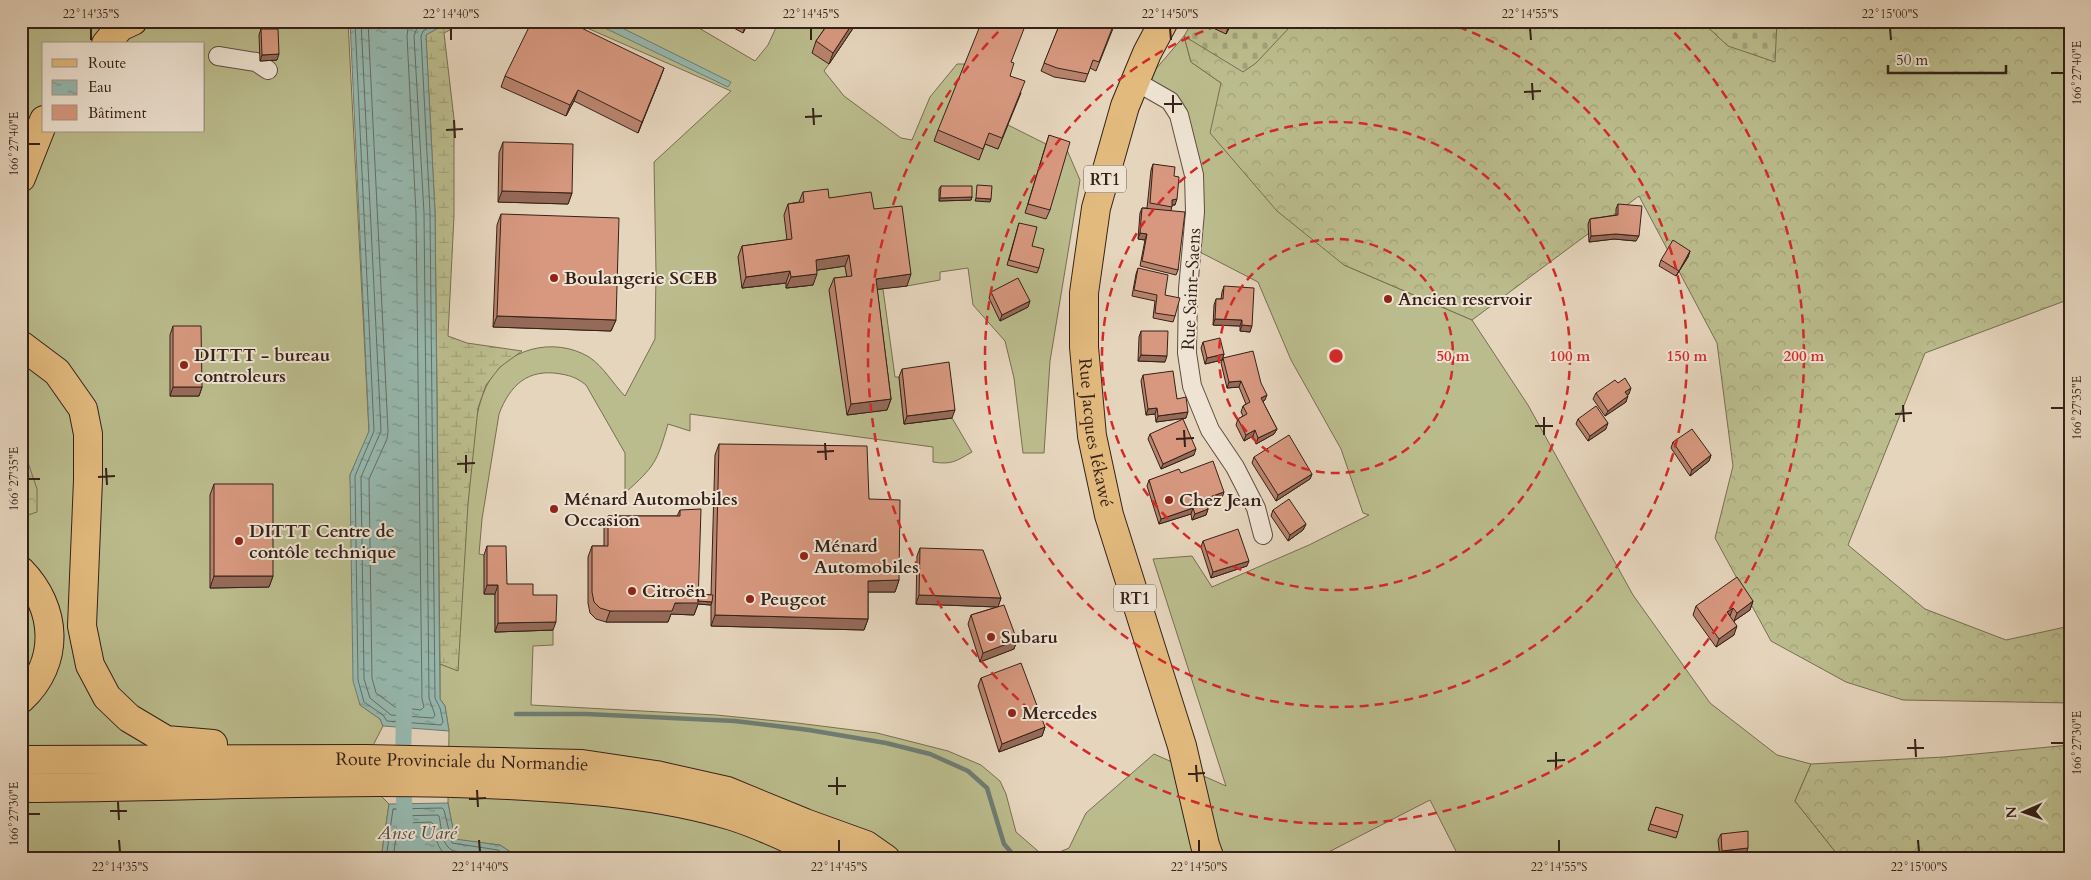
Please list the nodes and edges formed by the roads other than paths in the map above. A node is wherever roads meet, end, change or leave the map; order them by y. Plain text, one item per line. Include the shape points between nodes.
1 (133, 21) edge
2 (1164, 21) edge
3 (108, 42) edge
4 (218, 56) dead end
5 (268, 70) dead end
6 (1135, 81) junction
7 (42, 121) edge
8 (42, 124) edge
9 (21, 144) edge
10 (21, 178) edge
11 (21, 345) edge
12 (1263, 535) dead end
13 (21, 571) edge
14 (21, 699) edge
15 (21, 760) edge
16 (367, 771) junction
17 (457, 771) junction
18 (21, 788) edge
19 (73, 788) junction
20 (21, 800) edge
21 (876, 852) edge
22 (1206, 854) edge
23 (830, 859) edge
24 (892, 859) edge

1 - 3 main road via 120,27
2 - 6 main road, Rue Jacques Iékawé / RT1
4 - 5 street via 256,62
6 - 12 street, Rue Saint-Saens via 1170,101 1179,115 1194,175 1187,353 1192,386 1210,430 1235,467 1256,508
6 - 22 main road, Rue Jacques Iékawé / RT1 via 1096,208 1084,294 1084,357 1092,436 1109,515 1182,746
7 - 9 main road
8 - 10 main road
11 - 16 main road via 57,372 83,410 88,434 88,462 82,626 90,665 107,697 129,718 166,740
13 - 14 main road via 33,583 45,604 50,631 48,654 40,675
15 - 16 main road, Route Provinciale du Normandie
16 - 17 main road, Route Provinciale du Normandie
16 - 19 main road, Route Provinciale du Normandie
17 - 21 main road, Route Provinciale du Normandie via 582,764 656,775 727,791
17 - 23 main road, Route Provinciale du Normandie via 669,801 733,817 789,838
18 - 19 main road, Route Provinciale du Normandie
19 - 20 main road
21 - 24 main road, Route Provinciale du Normandie

